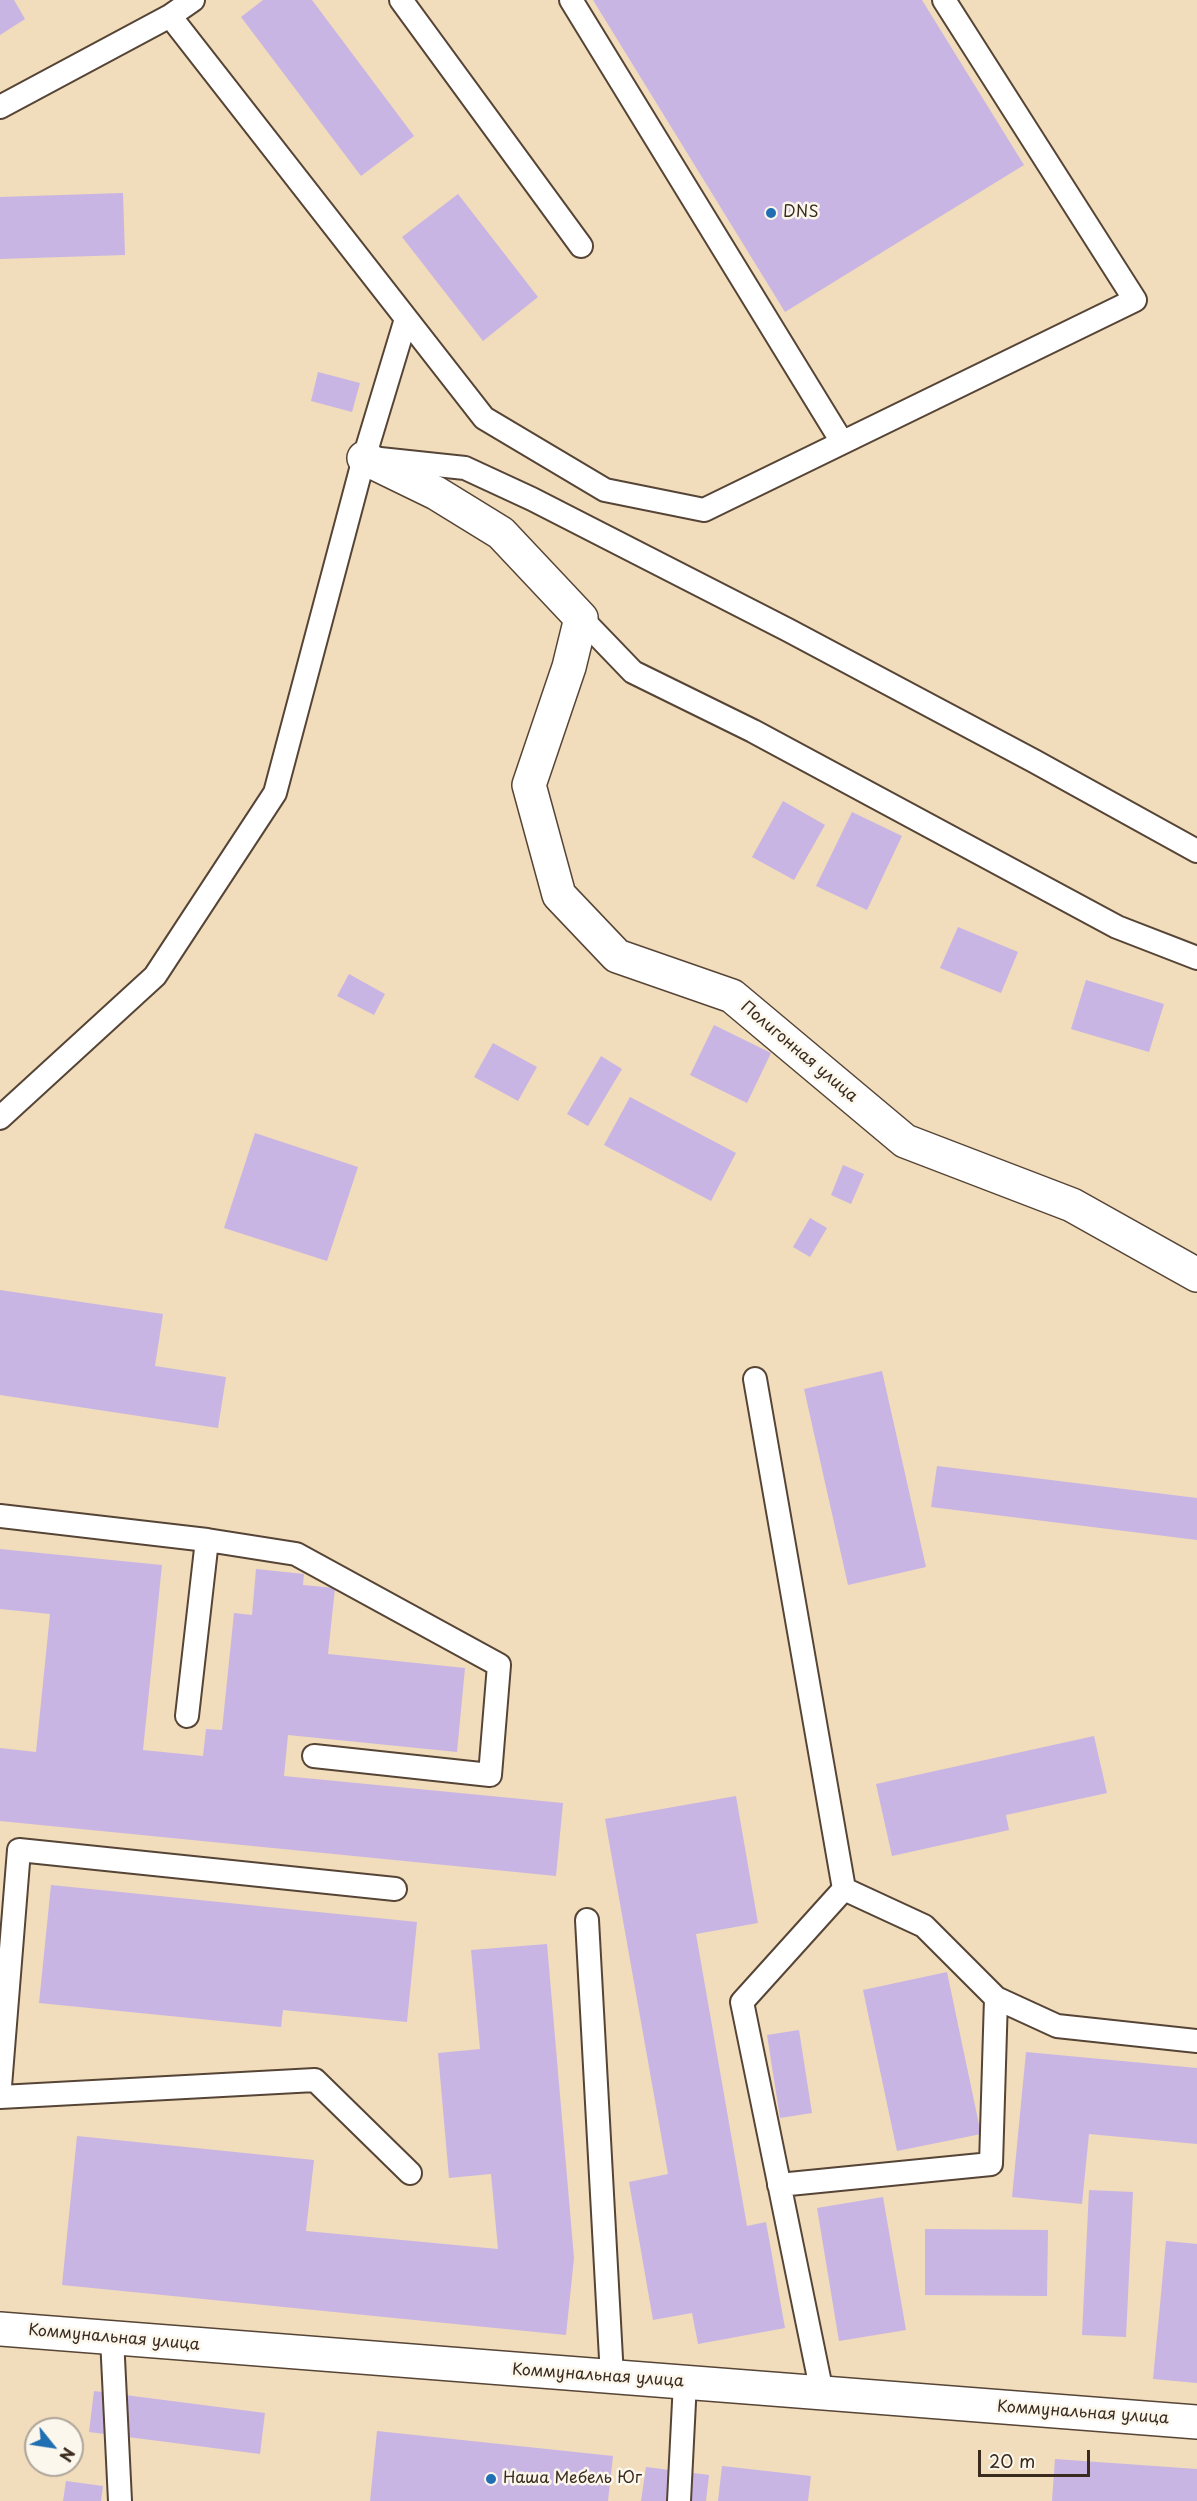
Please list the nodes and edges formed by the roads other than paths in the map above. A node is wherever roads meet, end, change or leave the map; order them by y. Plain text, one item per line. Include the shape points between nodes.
1 (193, 0) edge
2 (401, 0) edge
3 (571, 0) edge
4 (944, 0) edge
5 (170, 16) junction
6 (0, 107) edge
7 (581, 246) dead end
8 (406, 319) junction
9 (842, 442) junction
10 (364, 458) junction
11 (581, 618) junction
12 (1197, 850) edge
13 (1197, 957) edge
14 (0, 1118) edge
15 (1197, 1275) edge
16 (755, 1379) dead end
17 (0, 1516) edge
18 (207, 1540) junction
19 (188, 1716) dead end
20 (314, 1756) dead end
21 (8, 1880) edge
22 (395, 1889) dead end
23 (844, 1889) junction
24 (587, 1920) dead end
25 (996, 1998) junction
26 (1197, 2041) edge
27 (0, 2086) edge
28 (0, 2097) edge
29 (410, 2173) dead end
30 (779, 2186) junction
31 (0, 2329) edge
32 (112, 2338) junction
33 (612, 2377) junction
34 (685, 2382) junction
35 (822, 2393) junction
36 (1197, 2422) edge
37 (120, 2501) edge
38 (679, 2501) edge

1 - 5 lane
2 - 7 lane
3 - 9 lane
4 - 9 lane via 1135,300
5 - 6 lane
5 - 8 lane
8 - 9 lane via 484,418 605,490 704,510
8 - 10 lane
10 - 11 street via 436,493 501,533
10 - 12 lane via 465,468 513,490 818,647
10 - 14 lane via 275,793 155,976
11 - 13 lane via 633,672 753,731 1117,927
11 - 15 street, Полигонная улица via 569,667 529,785 559,895 617,956 732,996 905,1141 1072,1205
16 - 23 lane
17 - 18 lane
18 - 19 lane
18 - 20 lane via 297,1554 499,1665 490,1775
21 - 22 lane via 19,1850
21 - 27 lane
23 - 25 lane via 924,1926
23 - 30 lane via 742,2002
24 - 33 lane
25 - 26 lane via 1057,2026
25 - 30 lane via 991,2164
28 - 29 lane via 315,2080
30 - 35 lane
31 - 32 street, Коммунальная улица
32 - 33 street, Коммунальная улица
32 - 37 lane
33 - 34 street, Коммунальная улица
34 - 35 street, Коммунальная улица
34 - 38 lane
35 - 36 street, Коммунальная улица

